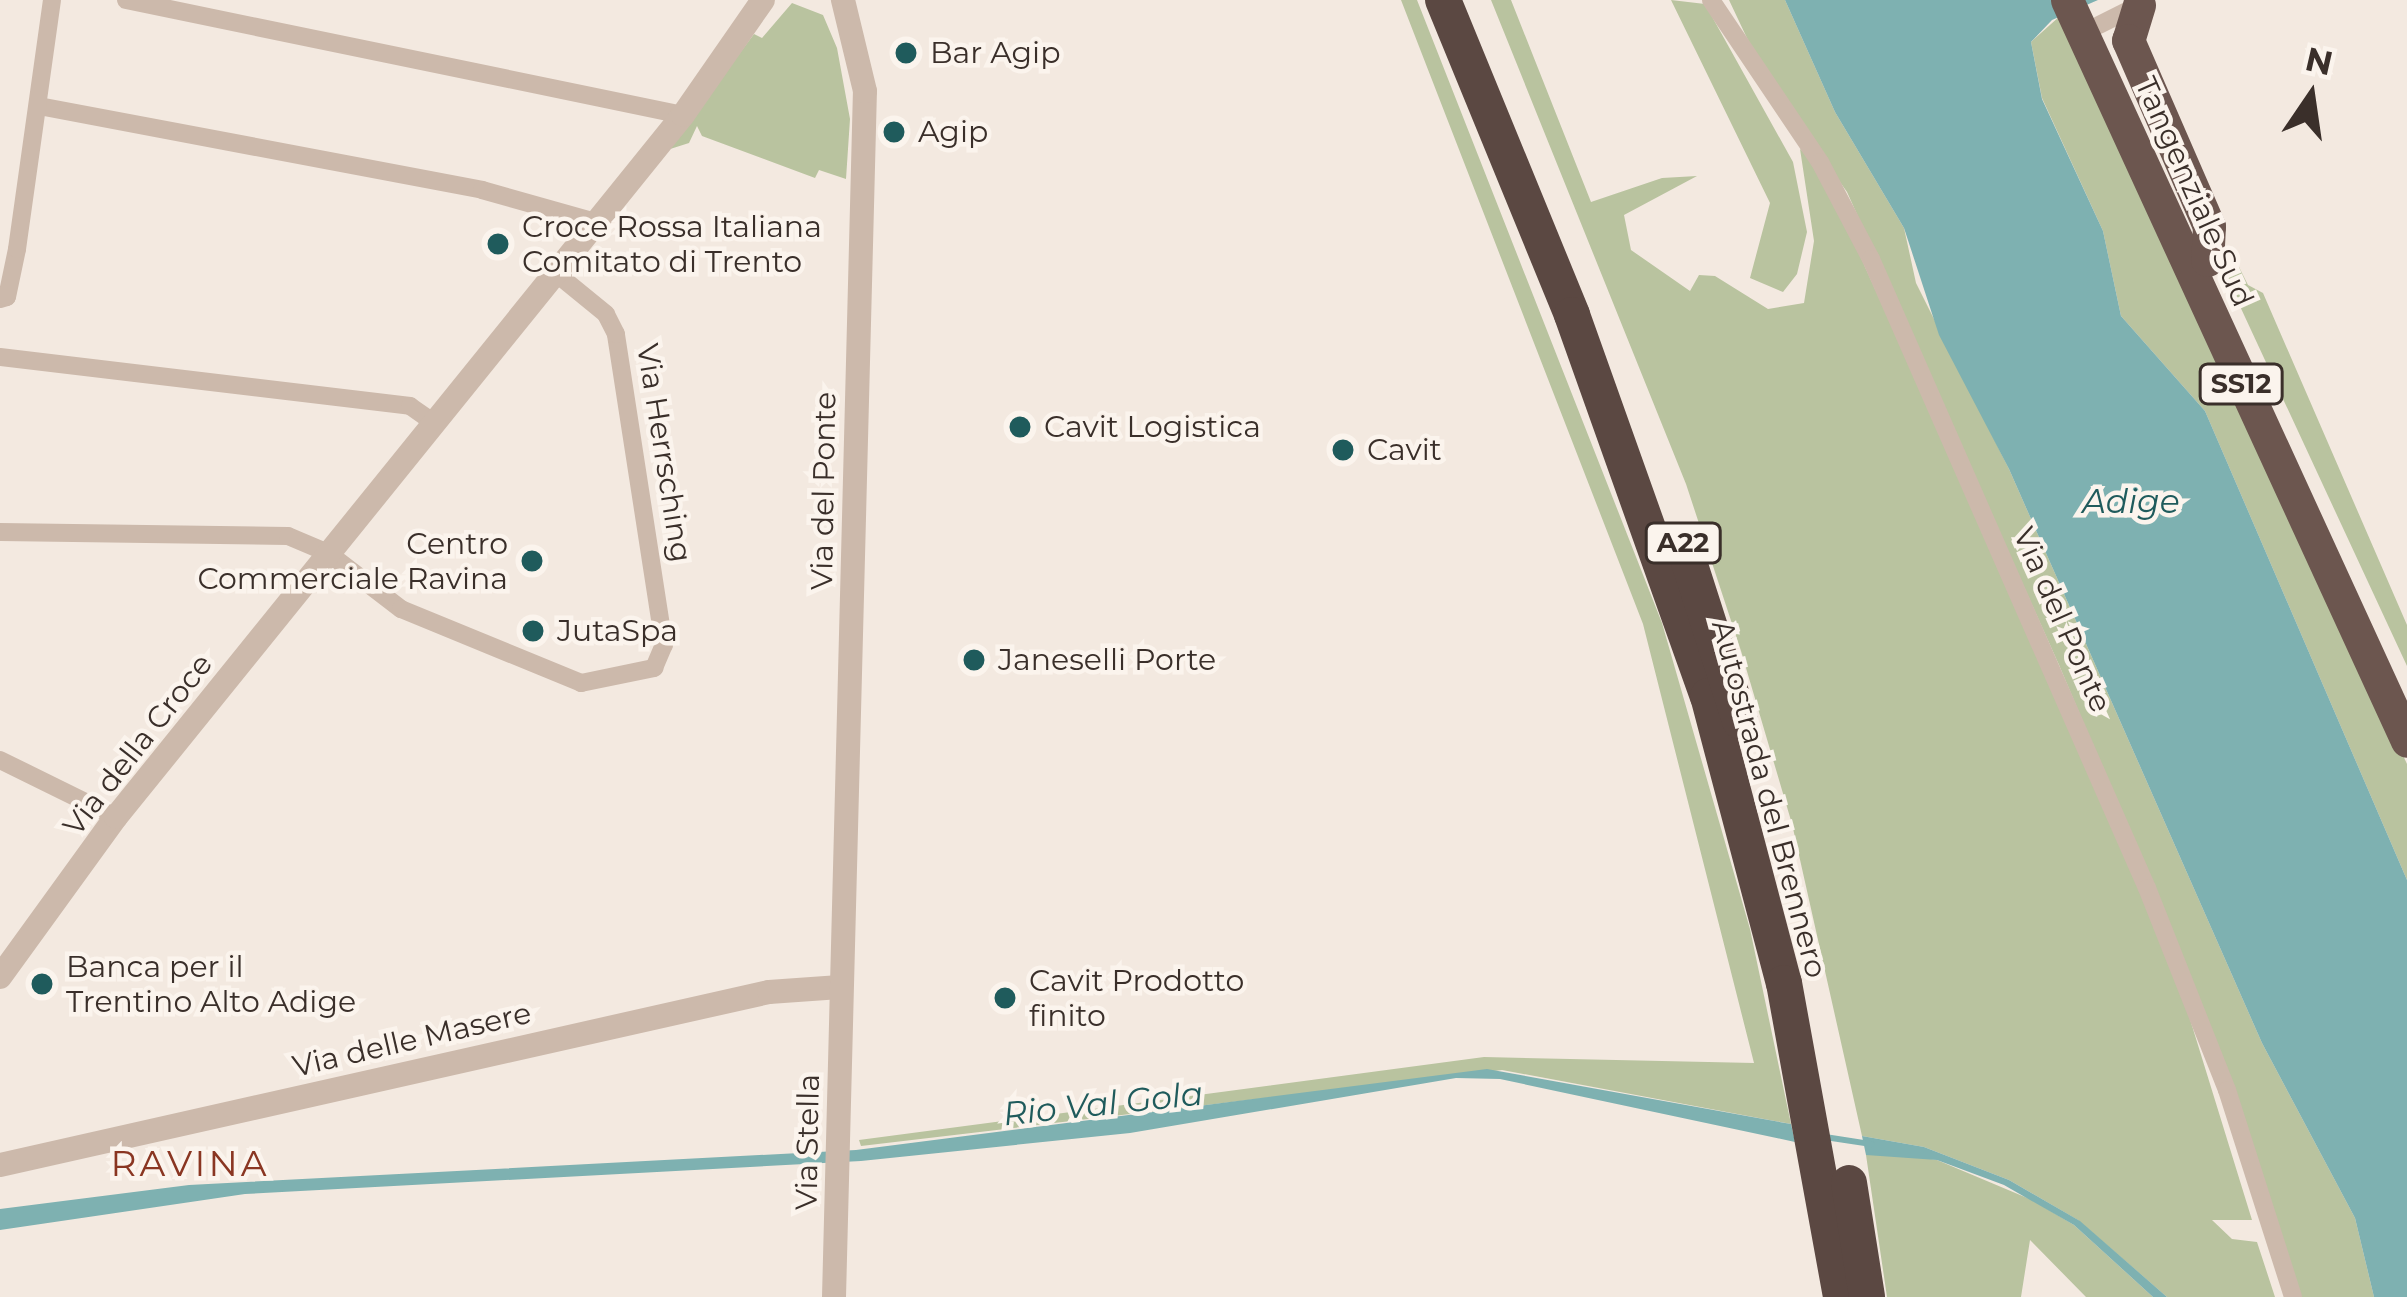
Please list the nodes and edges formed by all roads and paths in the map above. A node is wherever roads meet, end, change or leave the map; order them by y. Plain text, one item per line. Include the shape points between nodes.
1 (52, 0) edge
2 (126, 0) edge
3 (763, 0) edge
4 (843, 0) edge
5 (1443, 0) edge
6 (1470, 0) edge
7 (1711, 0) edge
8 (2142, 3) edge
9 (2085, 14) edge
10 (39, 106) junction
11 (683, 115) junction
12 (592, 221) junction
13 (2207, 260) junction
14 (552, 270) junction
15 (0, 299) edge
16 (0, 357) edge
17 (434, 423) junction
18 (0, 532) edge
19 (328, 553) junction
20 (2407, 691) edge
21 (2407, 741) edge
22 (0, 760) edge
23 (116, 817) junction
24 (0, 977) edge
25 (840, 987) junction
26 (1821, 1103) junction
27 (1833, 1160) junction
28 (0, 1165) edge
29 (835, 1297) edge
30 (1841, 1297) edge
31 (1867, 1297) edge
32 (2293, 1297) edge

1 - 10 street
2 - 11 street
3 - 11 street, Via della Croce
4 - 25 street, Via del Ponte via 865,91
5 - 26 highway, Autostrada del Brennero / A22 via 1572,315 1708,696
6 - 26 highway, Autostrada del Brennero / A22 via 1724,662
7 - 32 street, Via del Ponte via 1820,162 1871,259 2146,888 2227,1090
8 - 9 street
8 - 13 highway via 2131,51 2209,226
9 - 13 highway, Tangenziale Sud / SS12
9 - 21 highway, Tangenziale Sud / SS12
10 - 12 street via 482,190
10 - 15 street via 8,297
11 - 12 street, Via della Croce
12 - 14 street, Via della Croce
13 - 20 highway, Tangenziale Sud / SS12
14 - 17 street, Via della Croce
14 - 19 street, Via Herrsching via 606,314 616,334 664,645 660,663 581,682 401,609
16 - 17 street via 410,406
17 - 19 street, Via della Croce
18 - 19 street via 289,536
19 - 23 street, Via della Croce
22 - 23 street
23 - 24 street, Via della Croce
25 - 28 street, Via delle Masere via 770,992
25 - 29 street, Via Stella
26 - 27 highway, Autostrada del Brennero / A22
27 - 30 highway, Autostrada del Brennero / A22
27 - 31 highway, Autostrada del Brennero / A22

